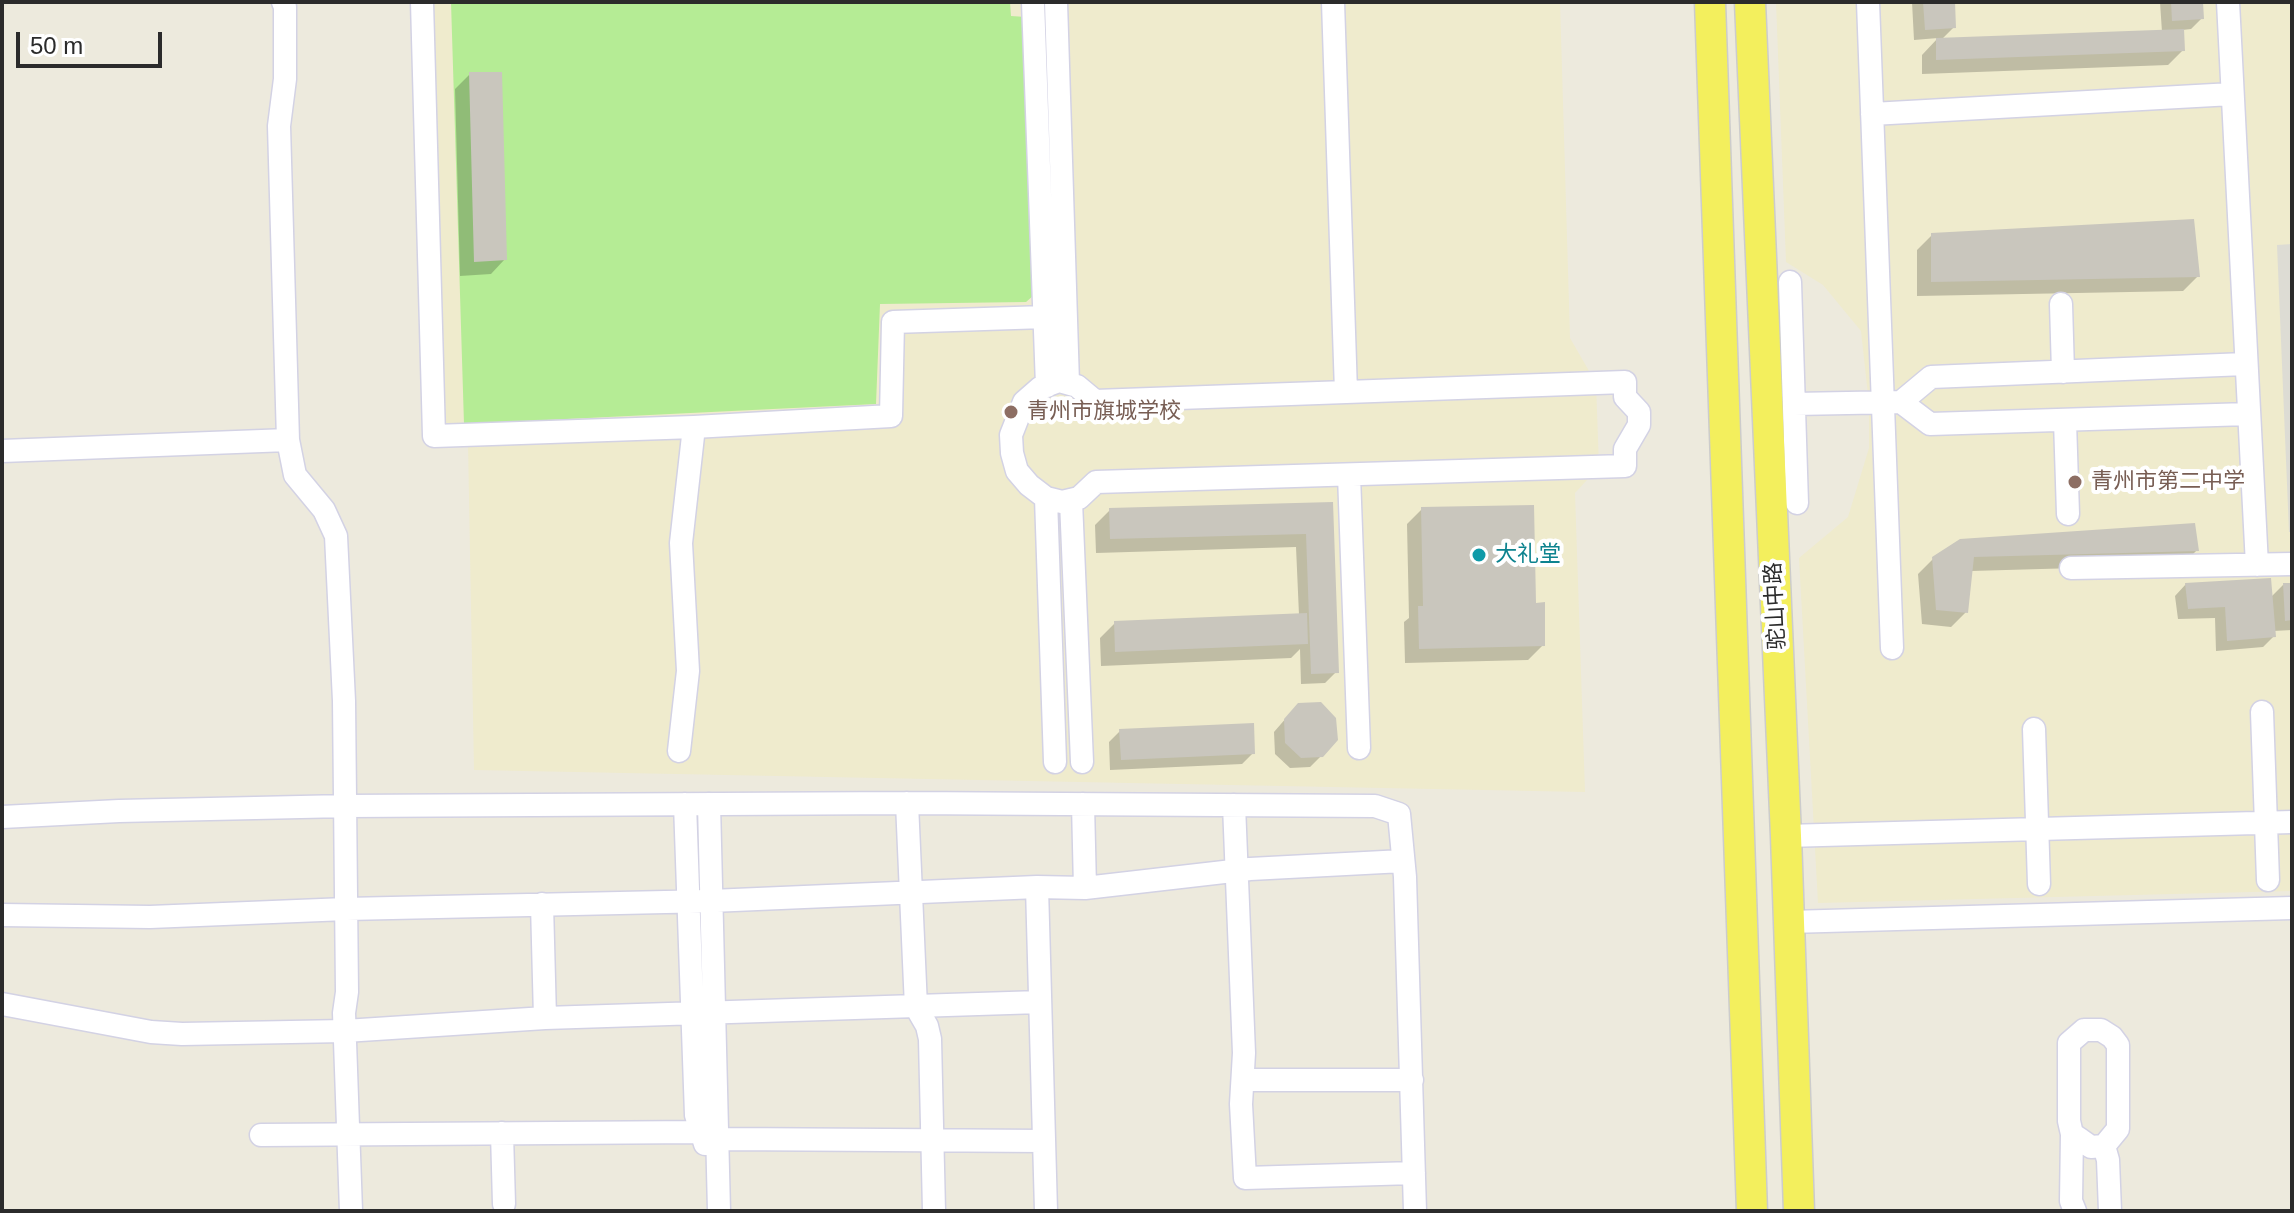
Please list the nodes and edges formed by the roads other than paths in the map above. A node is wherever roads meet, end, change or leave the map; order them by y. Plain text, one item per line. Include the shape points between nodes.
1 (283, 2) edge
2 (422, 2) edge
3 (1033, 2) edge
4 (1056, 2) edge
5 (1333, 2) edge
6 (1710, 2) edge
7 (1750, 2) edge
8 (1868, 2) edge
9 (2228, 2) edge
10 (2232, 94) junction
11 (1872, 114) junction
12 (1790, 282) dead end
13 (2061, 304) dead end
14 (1045, 317) junction
15 (2245, 364) junction
16 (2063, 372) junction
17 (1058, 384) junction
18 (1346, 392) junction
19 (1892, 402) junction
20 (1794, 404) junction
21 (2248, 414) junction
22 (2065, 421) junction
23 (694, 427) junction
24 (288, 440) junction
25 (2, 451) edge
26 (1349, 475) junction
27 (1046, 498) junction
28 (1071, 501) junction
29 (1797, 503) dead end
30 (2068, 514) dead end
31 (2292, 564) edge
32 (2257, 565) junction
33 (2071, 568) dead end
34 (1892, 648) dead end
35 (1052, 667) junction
36 (1078, 667) junction
37 (2262, 712) dead end
38 (2034, 729) dead end
39 (1359, 748) dead end
40 (679, 751) dead end
41 (1055, 762) dead end
42 (1082, 762) dead end
43 (907, 803) junction
44 (685, 804) junction
45 (709, 804) junction
46 (1083, 804) junction
47 (1234, 805) junction
48 (346, 806) junction
49 (2, 817) edge
50 (2266, 822) junction
51 (2292, 822) edge
52 (2037, 829) junction
53 (1786, 836) junction
54 (1403, 861) junction
55 (1236, 872) junction
56 (2268, 880) dead end
57 (2039, 884) dead end
58 (1037, 887) junction
59 (1085, 888) junction
60 (910, 893) junction
61 (700, 901) junction
62 (542, 904) junction
63 (2292, 908) edge
64 (346, 909) junction
65 (2, 915) edge
66 (1789, 922) junction
67 (1040, 1002) junction
68 (2, 1004) edge
69 (916, 1007) junction
70 (703, 1012) junction
71 (545, 1018) junction
72 (345, 1031) junction
73 (1243, 1080) junction
74 (1412, 1080) junction
75 (502, 1133) junction
76 (710, 1134) junction
77 (2072, 1134) junction
78 (261, 1135) dead end
79 (349, 1136) junction
80 (933, 1139) junction
81 (1044, 1141) junction
82 (2104, 1146) junction
83 (1414, 1173) junction
84 (504, 1204) dead end
85 (719, 1208) edge
86 (351, 1211) edge
87 (934, 1211) edge
88 (1046, 1211) edge
89 (1415, 1211) edge
90 (1752, 1211) edge
91 (1799, 1211) edge
92 (2075, 1211) edge
93 (2110, 1211) edge

1 - 24 street via 285,79 279,126
2 - 23 street via 434,436
3 - 14 street
4 - 17 street
5 - 18 street
6 - 90 main road, 驼山中路
7 - 53 main road, 驼山中路
8 - 11 street
9 - 10 street
10 - 11 street
10 - 15 street
11 - 19 street
12 - 20 street
13 - 16 street
14 - 17 street
14 - 23 street via 893,322 891,416
15 - 16 street
15 - 21 street
16 - 19 street via 1931,377
17 - 18 street via 1077,386 1095,401
17 - 27 street via 1040,388 1024,402 1011,435 1017,471
18 - 26 street via 1625,382 1625,397 1639,412 1639,425 1625,449 1625,466
19 - 20 street
19 - 22 street via 1930,424
19 - 34 street
20 - 29 street
21 - 22 street
21 - 32 street
22 - 30 street
23 - 40 street via 681,543 688,671
24 - 25 street
24 - 48 street via 295,475 324,510 336,536
26 - 28 street via 1096,482
26 - 39 street
27 - 28 street
27 - 35 street
28 - 36 street
31 - 32 street
32 - 33 street
35 - 36 street
35 - 41 street
36 - 42 street
37 - 50 street
38 - 52 street
43 - 45 street
43 - 46 street
43 - 60 street
44 - 45 street
44 - 48 street
44 - 61 street
45 - 61 street
46 - 47 street
46 - 59 street
47 - 54 street via 1375,806 1399,814
47 - 55 street
48 - 49 street
48 - 64 street
50 - 51 street
50 - 52 street
50 - 56 street
52 - 53 street
52 - 57 street
53 - 66 main road, 驼山中路
54 - 55 street
54 - 74 street
55 - 59 street
55 - 73 street
58 - 59 street
58 - 60 street
58 - 67 street
60 - 61 street
60 - 69 street
61 - 62 street
61 - 70 street
62 - 64 street
62 - 71 street
63 - 66 street
64 - 65 street via 150,917
64 - 72 street
66 - 91 main road, 驼山中路
67 - 69 street
67 - 81 street
68 - 72 street via 151,1032
69 - 70 street
69 - 80 street via 930,1039
70 - 71 street
70 - 76 street
71 - 72 street
72 - 79 street
73 - 74 street
73 - 83 street via 1245,1178
74 - 83 street
75 - 76 street
75 - 79 street
75 - 84 street
76 - 80 street via 726,1139
76 - 85 street
77 - 82 street via 2091,1147
77 - 82 street via 2069,1043 2084,1030 2101,1030 2118,1045 2118,1129
77 - 92 street
78 - 79 street
79 - 86 street
80 - 81 street
80 - 87 street
81 - 88 street
82 - 93 street
83 - 89 street

